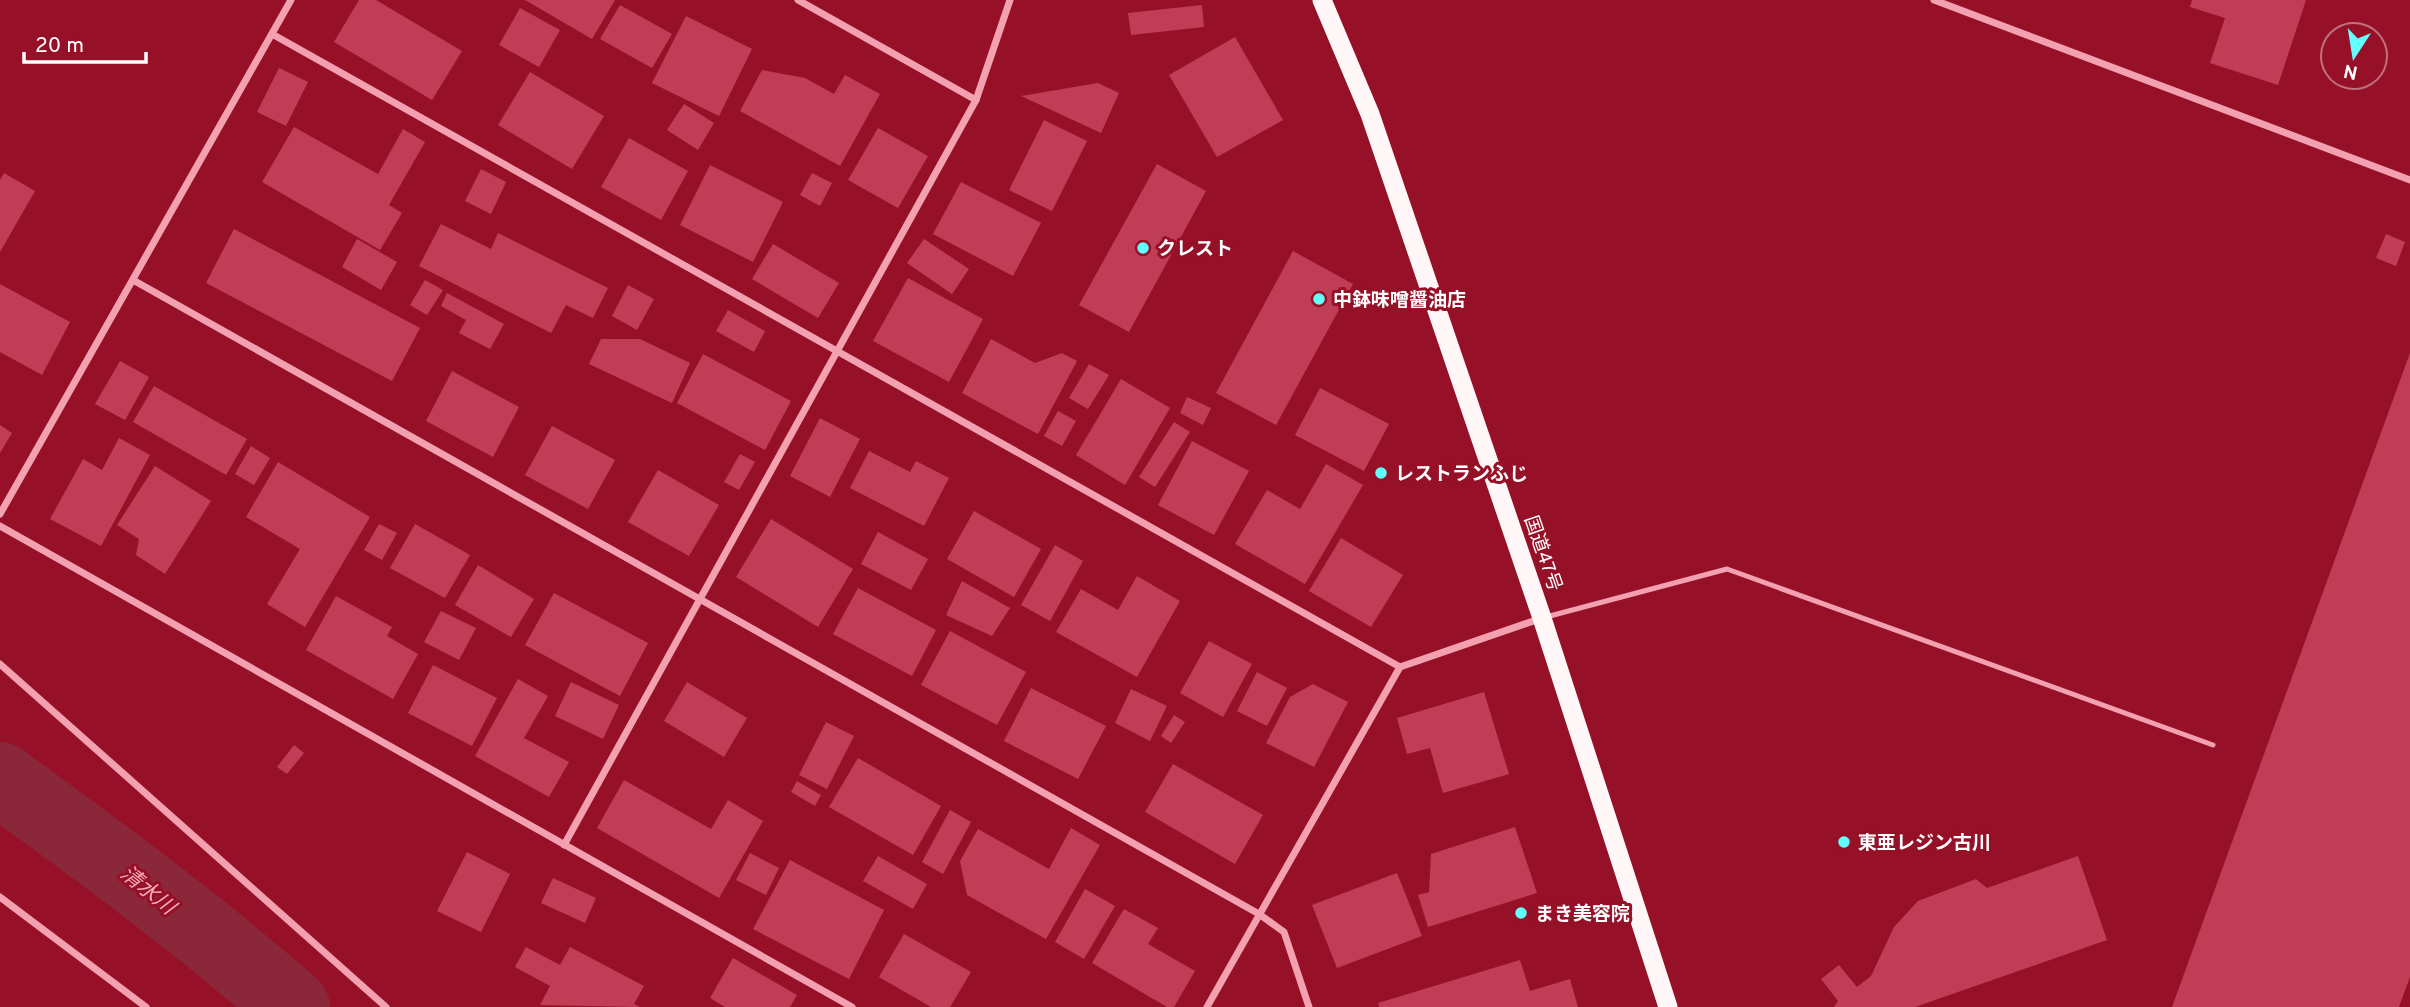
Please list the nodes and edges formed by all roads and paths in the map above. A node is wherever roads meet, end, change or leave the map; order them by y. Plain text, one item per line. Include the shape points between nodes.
1 (291, 0) edge
2 (798, 0) edge
3 (1010, 0) edge
4 (1322, 0) edge
5 (1934, 0) edge
6 (272, 34) junction
7 (976, 100) junction
8 (2410, 180) edge
9 (133, 280) junction
10 (837, 351) junction
11 (0, 514) edge
12 (0, 527) edge
13 (699, 599) junction
14 (1542, 618) junction
15 (0, 664) edge
16 (1400, 667) junction
17 (2213, 745) dead end
18 (564, 845) junction
19 (0, 897) edge
20 (1259, 914) junction
21 (146, 1007) edge
22 (386, 1007) edge
23 (852, 1007) edge
24 (1206, 1007) edge
25 (1310, 1007) edge
26 (1668, 1007) edge

1 - 6 street
2 - 7 street
3 - 7 street
4 - 14 highway, 国道47号 via 1370,114
5 - 8 street
6 - 9 street
6 - 10 street
7 - 10 street
9 - 11 street
9 - 13 street
10 - 13 street
10 - 16 street
12 - 18 street
13 - 18 street
13 - 20 street
14 - 16 street
14 - 17 lane via 1727,569
14 - 26 highway, 国道47号
15 - 22 street
16 - 20 street
18 - 23 street
19 - 21 street
20 - 24 street
20 - 25 street via 1284,932

